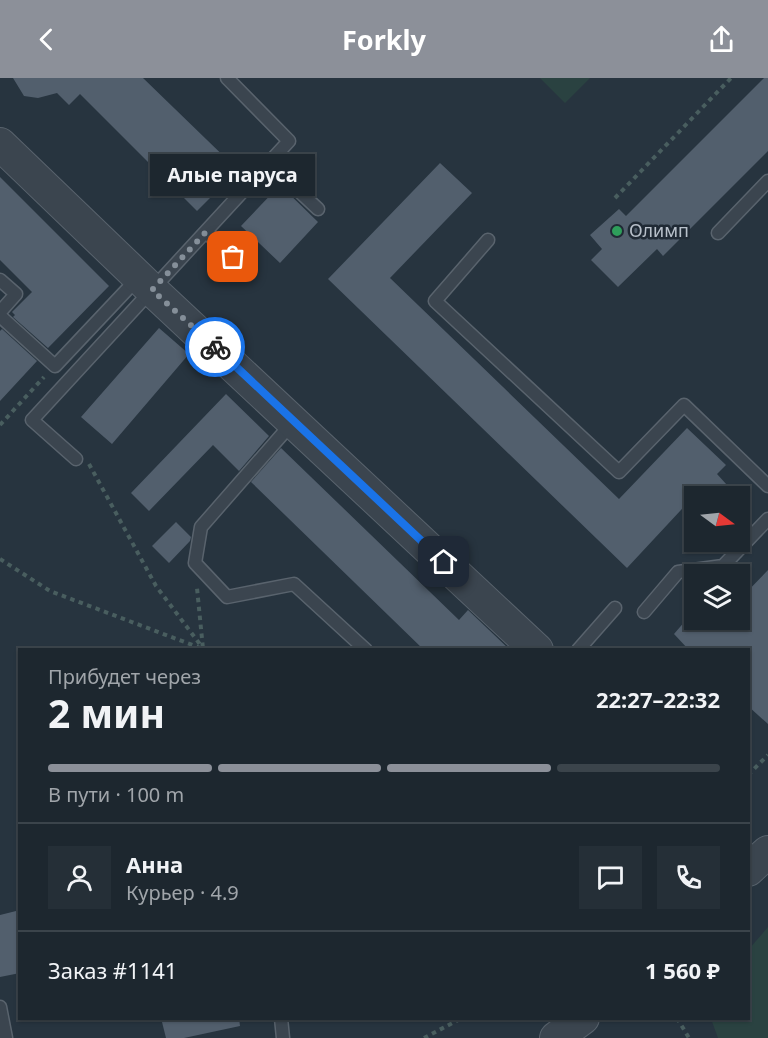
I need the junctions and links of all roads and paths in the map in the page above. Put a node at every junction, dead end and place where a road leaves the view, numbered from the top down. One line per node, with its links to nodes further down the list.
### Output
1 (227, 78): 4 (lane)
2 (731, 78): 6 (path)
3 (0, 144): 13 (street)
4 (269, 163): 7 (lane); 8 (lane)
5 (768, 181): 9 (lane)
6 (615, 198)
7 (318, 209)
8 (206, 232): 11 (lane); 13 (lane)
9 (718, 233)
10 (488, 240): 20 (lane)
11 (247, 270)
12 (0, 280): 14 (lane)
13 (146, 283): 16 (lane); 17 (street); 19 (lane)
14 (0, 312)
15 (0, 316): 16 (lane)
16 (54, 366): 18 (path)
17 (294, 421): 23 (lane); 30 (street)
18 (0, 425)
19 (76, 459): 27 (path)
20 (768, 486)
21 (768, 519): 25 (lane)
22 (0, 559): 26 (path)
23 (195, 563): 28 (path); 29 (lane)
24 (615, 608): 31 (lane)
25 (644, 612)
26 (201, 648)
27 (203, 648)
28 (204, 648)
29 (364, 648)
30 (535, 648)
31 (580, 648)
32 (768, 755): 33 (path)
33 (750, 773)
34 (0, 1007): 39 (lane)
35 (281, 1020): 40 (lane)
36 (458, 1020): 41 (path)
37 (580, 1020): 42 (street)
38 (678, 1020): 43 (path)
39 (6, 1038)
40 (283, 1038)
41 (424, 1038)
42 (556, 1038)
43 (688, 1038)

